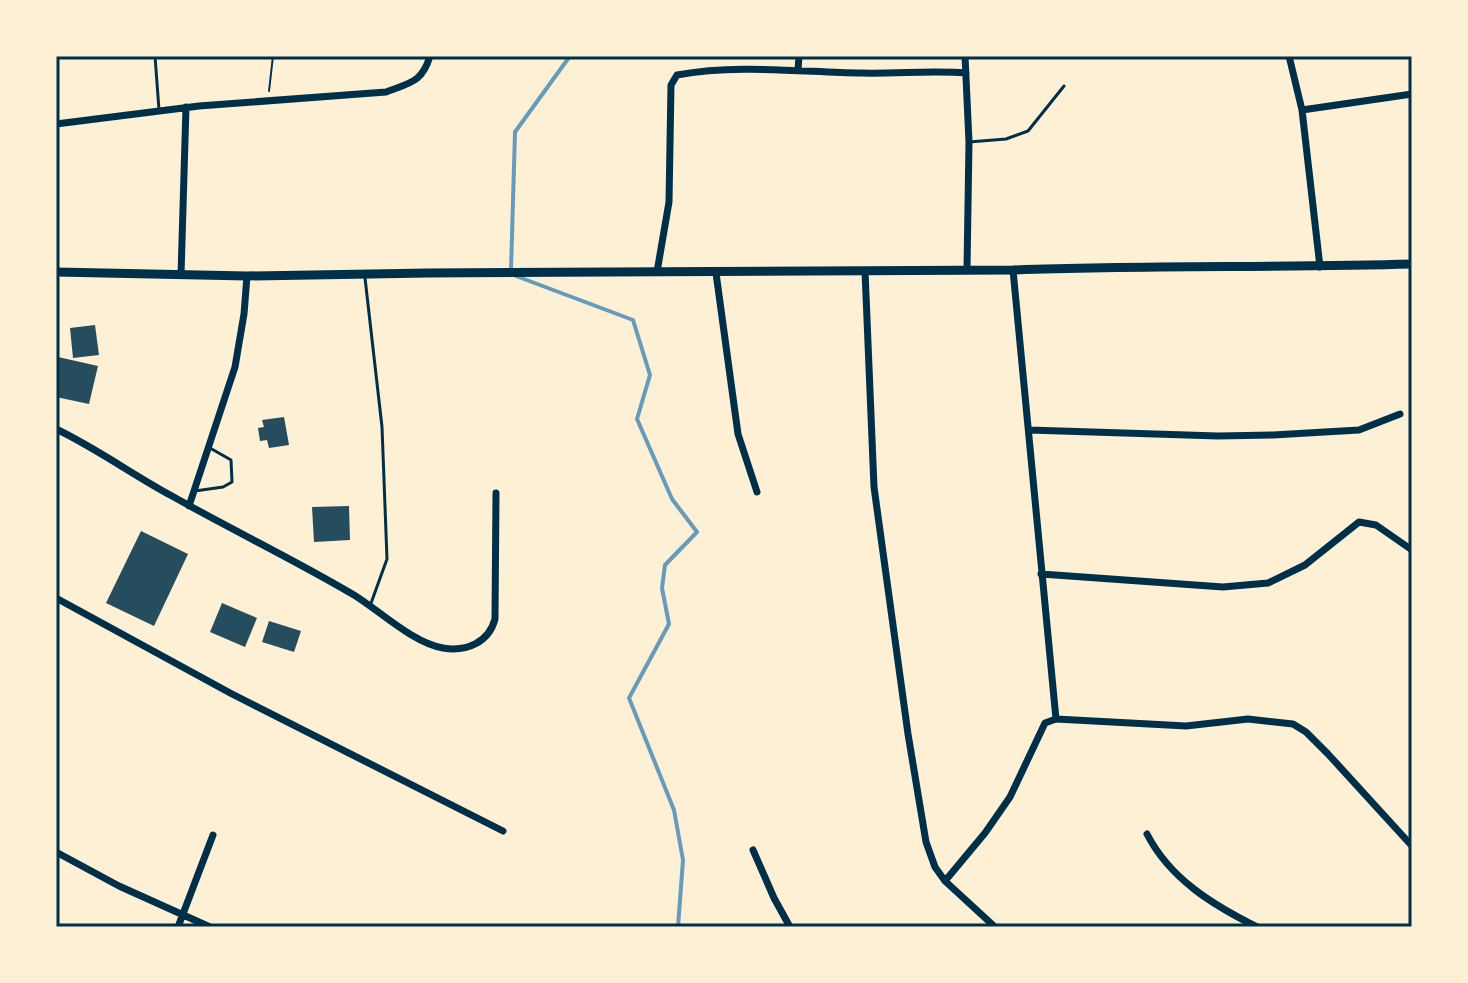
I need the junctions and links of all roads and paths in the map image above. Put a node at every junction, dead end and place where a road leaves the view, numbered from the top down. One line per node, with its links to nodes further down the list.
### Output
1 (155, 56): 13 (lane)
2 (273, 56): 11 (path)
3 (430, 56): 11 (street)
4 (799, 56): 7 (street)
5 (965, 56): 8 (street)
6 (1289, 56): 14 (street)
7 (798, 70): 8 (street); 23 (street)
8 (966, 73): 16 (street)
9 (1064, 86): 16 (lane)
10 (1412, 94): 14 (street)
11 (268, 101): 12 (street)
12 (186, 107): 13 (street); 26 (street)
13 (159, 110): 15 (street)
14 (1302, 110): 18 (street)
15 (56, 124)
16 (969, 142): 19 (street)
17 (1412, 264): 18 (street)
18 (1320, 267): 20 (street)
19 (967, 269): 20 (street); 21 (street)
20 (1013, 270): 30 (street)
21 (865, 271): 24 (street); 47 (street)
22 (56, 272): 26 (street)
23 (657, 272): 24 (street); 25 (street)
24 (716, 273): 33 (street)
25 (364, 274): 27 (street); 39 (lane)
26 (181, 275): 27 (street)
27 (247, 276): 31 (street)
28 (1400, 414): 30 (street)
29 (56, 429): 35 (street)
30 (1029, 430): 37 (street)
31 (209, 447): 32 (street); 32 (lane)
32 (195, 491): 35 (street)
33 (757, 492)
34 (496, 493): 39 (street)
35 (189, 506): 39 (street)
36 (1412, 550): 37 (street)
37 (1041, 574): 40 (street)
38 (56, 598): 41 (street)
39 (370, 606)
40 (1056, 719): 44 (street); 47 (street)
41 (503, 831)
42 (1147, 834): 53 (street)
43 (213, 835): 48 (street)
44 (1412, 846)
45 (753, 850): 51 (street)
46 (56, 852): 48 (street)
47 (945, 881): 52 (street)
48 (182, 915): 49 (street); 50 (street)
49 (178, 927)
50 (210, 927)
51 (790, 927)
52 (995, 927)
53 (1257, 927)

